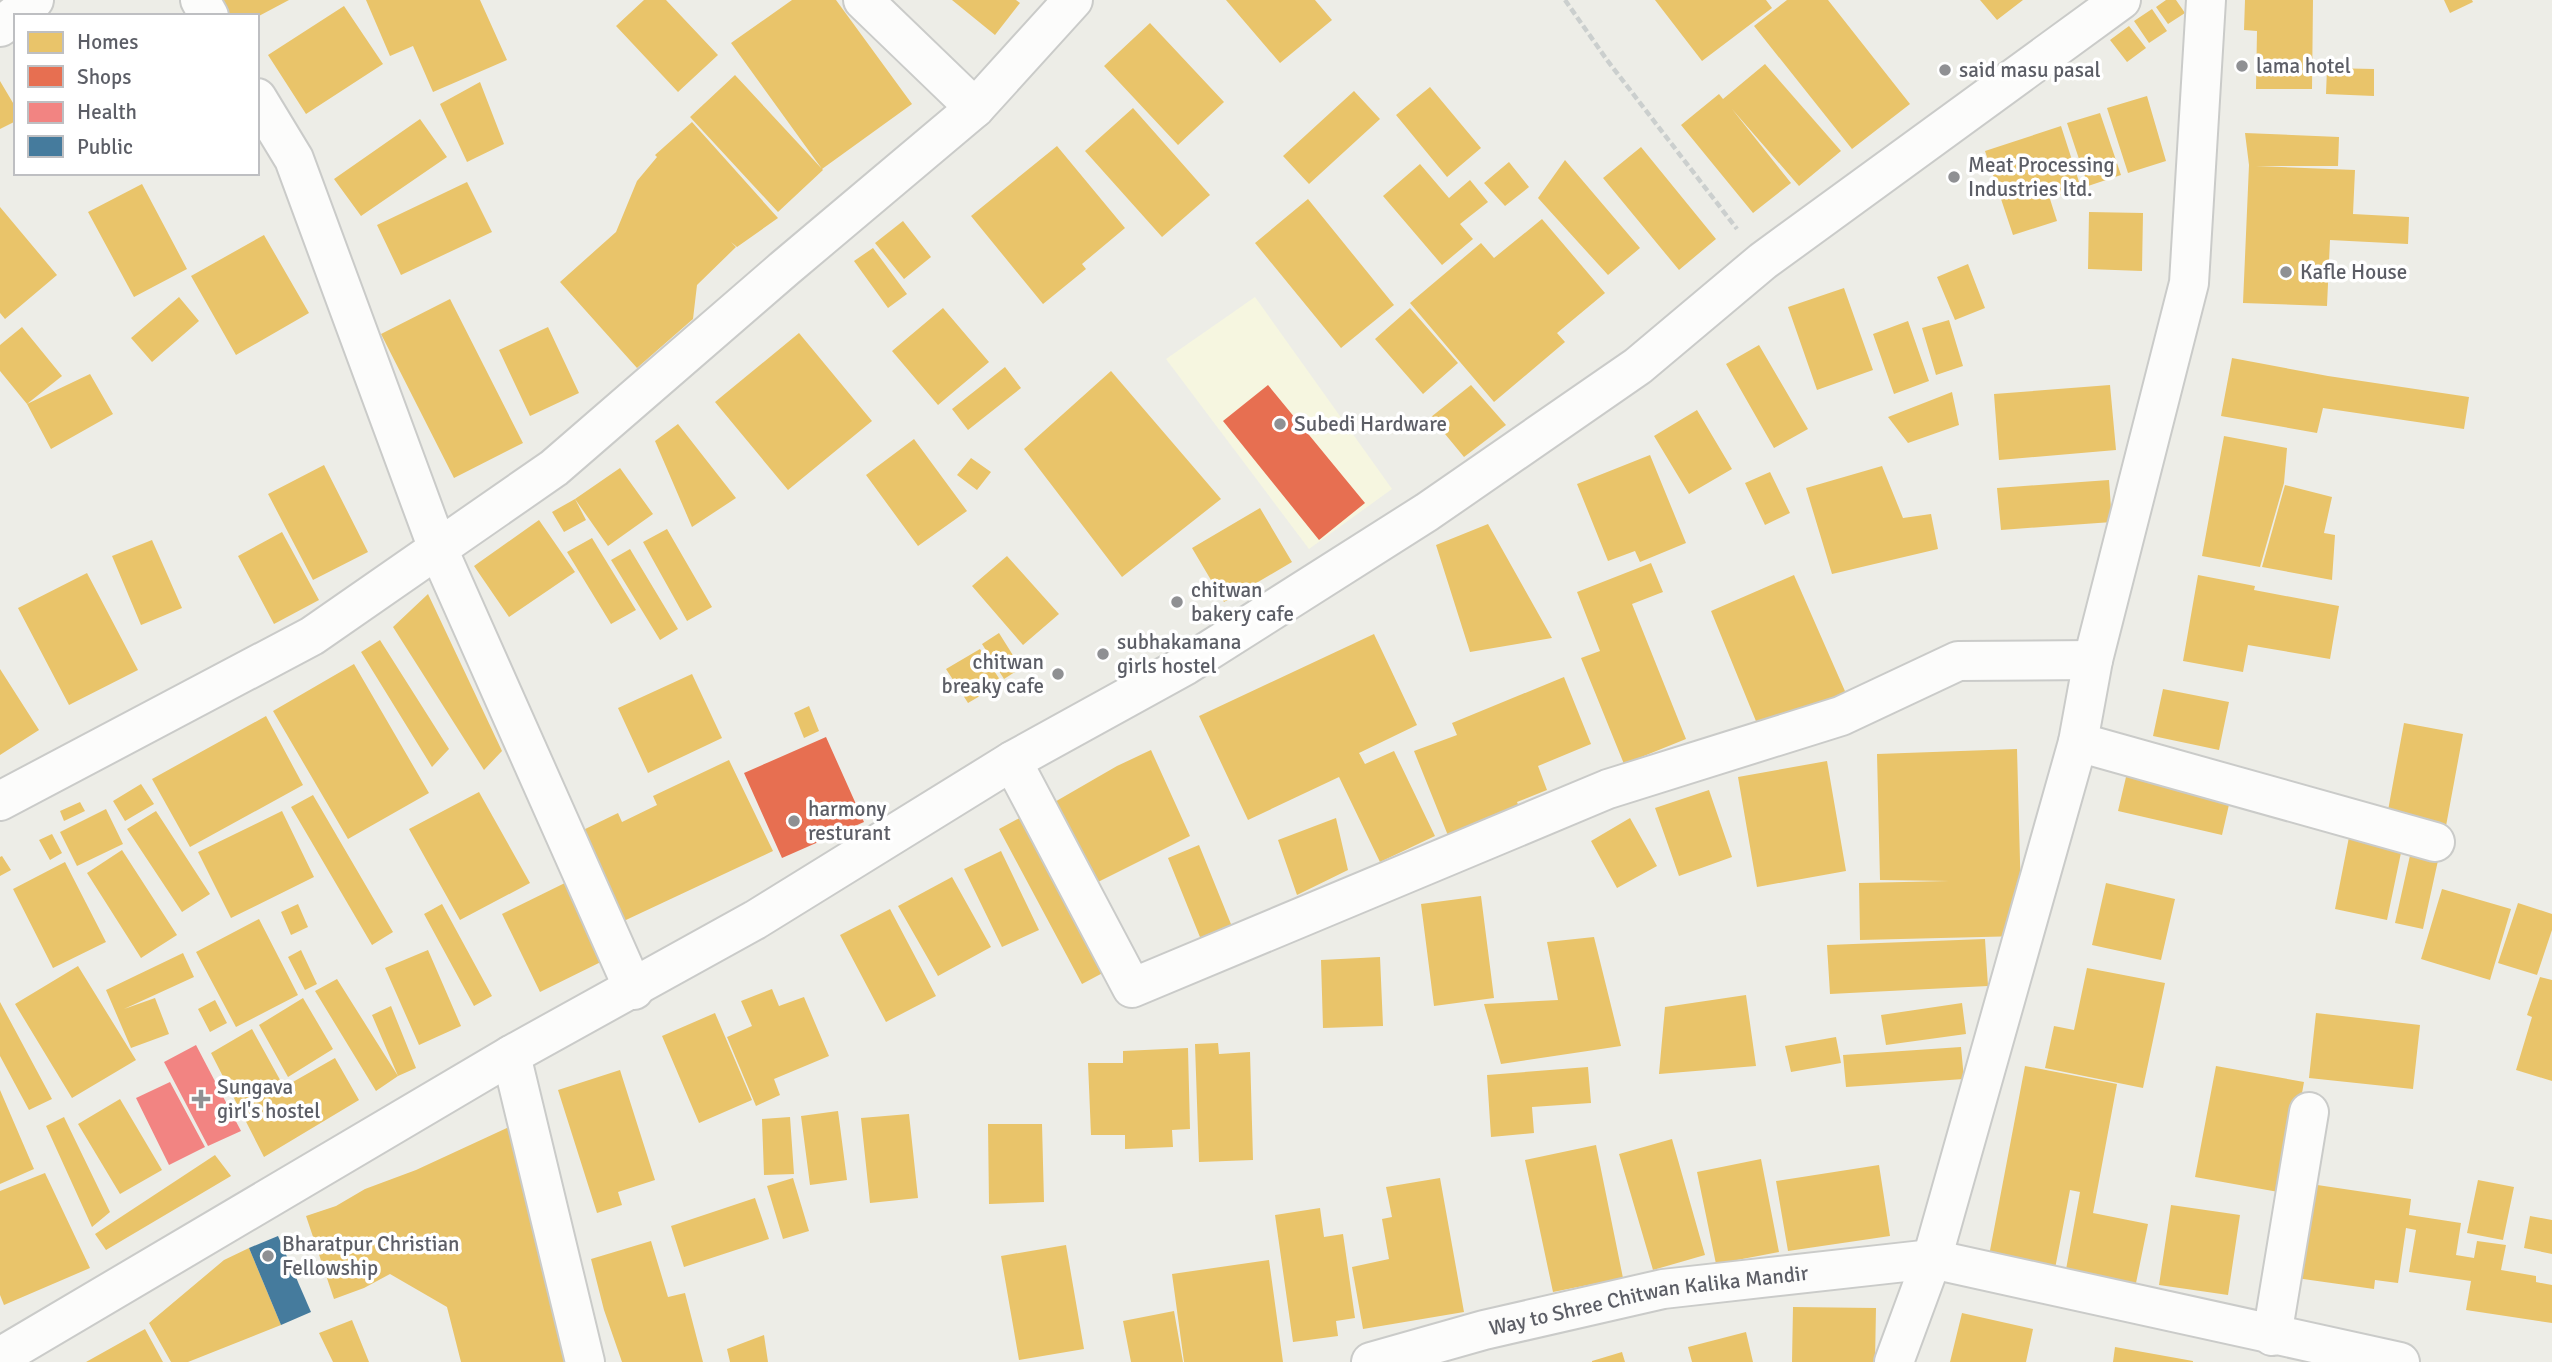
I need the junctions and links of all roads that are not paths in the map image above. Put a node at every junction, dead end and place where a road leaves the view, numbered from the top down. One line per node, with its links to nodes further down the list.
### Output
1 (34, 0): 6 (street)
2 (863, 0): 10 (street)
3 (1073, 0): 10 (street)
4 (2121, 0): 14 (street)
5 (2206, 0): 12 (street)
6 (16, 14)
7 (14, 16): 8 (street)
8 (0, 27)
9 (259, 101): 11 (street)
10 (975, 108): 11 (street)
11 (438, 549): 15 (street); 17 (street)
12 (2093, 660): 13 (street); 14 (street)
13 (2078, 742): 16 (street); 20 (street)
14 (1012, 761): 17 (street)
15 (0, 801)
16 (2435, 842)
17 (634, 989): 18 (street)
18 (512, 1055): 22 (street); 23 (street)
19 (2309, 1112): 21 (street)
20 (1932, 1259): 21 (street, Way to Shree Chitwan Kalika Mandir); 24 (street, Way to Shree Chitwan Kalika Mandir); 25 (street)
21 (2272, 1336): 26 (street, Way to Shree Chitwan Kalika Mandir)
22 (4, 1346)
23 (585, 1362)
24 (1371, 1362)
25 (1894, 1362)
26 (2400, 1362)

